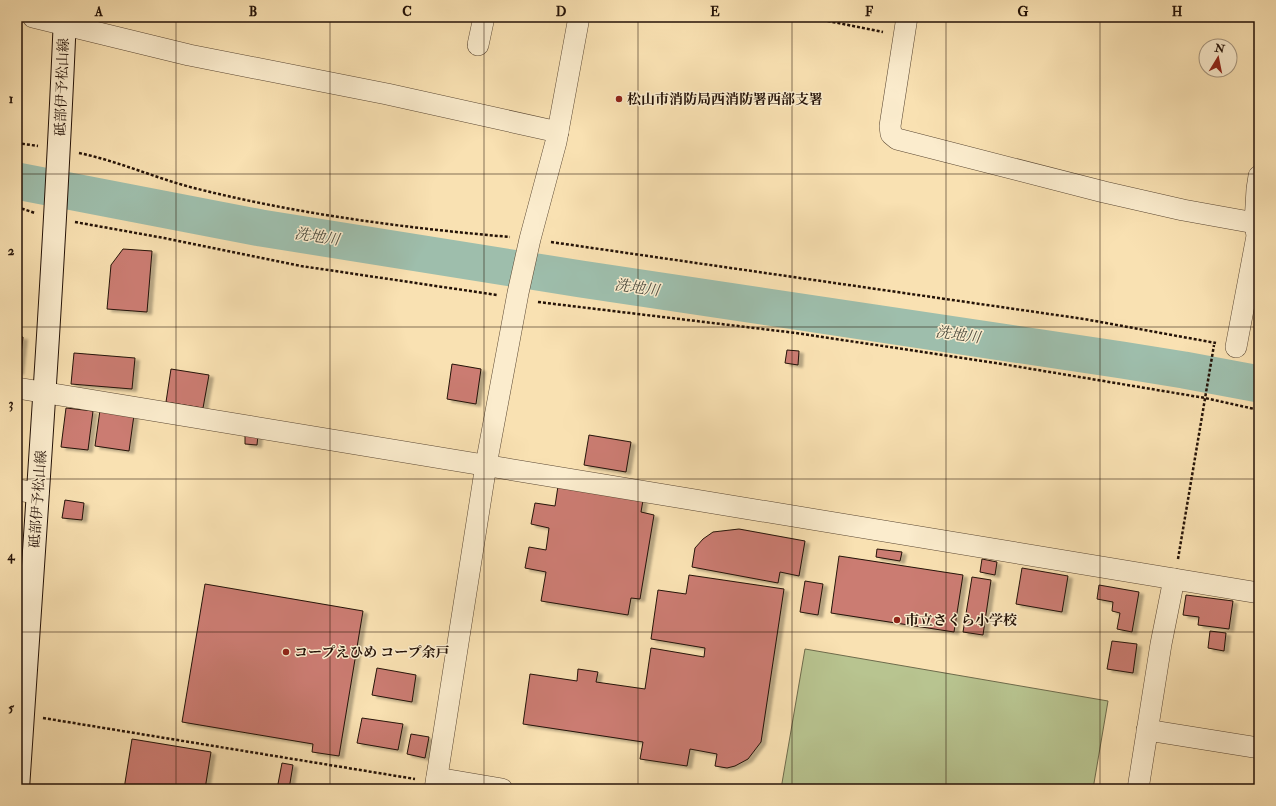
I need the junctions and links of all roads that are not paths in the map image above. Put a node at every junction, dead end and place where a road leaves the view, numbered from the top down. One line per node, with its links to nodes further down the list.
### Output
1 (33, 17): 4 (street)
2 (484, 17): 6 (street)
3 (579, 17): 7 (street)
4 (65, 20): 7 (street); 12 (main road, 砥部伊予松山線)
5 (905, 27): 9 (street)
6 (478, 45)
7 (558, 132): 13 (street)
8 (1259, 176): 9 (street)
9 (1255, 223): 10 (street)
10 (1236, 347)
11 (17, 388): 12 (street)
12 (45, 392): 13 (street); 15 (main road, 砥部伊予松山線)
13 (486, 465): 16 (street); 21 (street)
14 (17, 490): 15 (street)
15 (38, 493): 18 (main road, 砥部伊予松山線)
16 (1174, 579): 17 (street); 19 (street)
17 (1259, 593)
18 (21, 717): 22 (main road, 砥部伊予松山線)
19 (1147, 730): 20 (street); 24 (street)
20 (1259, 748)
21 (436, 783): 23 (street)
22 (18, 789)
23 (502, 789)
24 (1138, 789)

